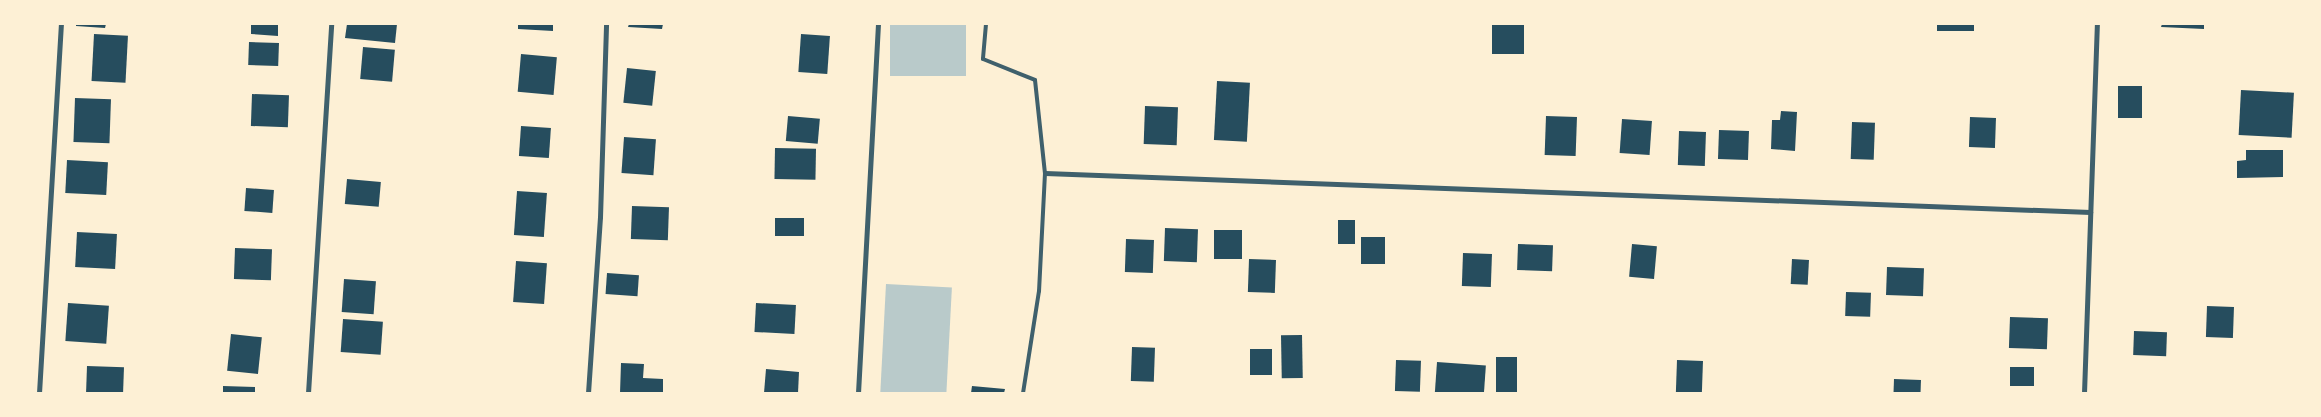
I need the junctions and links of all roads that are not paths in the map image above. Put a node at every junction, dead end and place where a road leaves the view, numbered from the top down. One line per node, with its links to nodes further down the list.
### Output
1 (61, 24): 9 (street)
2 (331, 24): 10 (street)
3 (606, 24): 11 (street)
4 (878, 24): 12 (street)
5 (986, 24): 7 (lane)
6 (2097, 24): 8 (street)
7 (1045, 173): 8 (street); 13 (lane)
8 (2090, 212): 14 (street)
9 (39, 393)
10 (308, 393)
11 (588, 393)
12 (858, 393)
13 (1023, 393)
14 (2084, 393)

